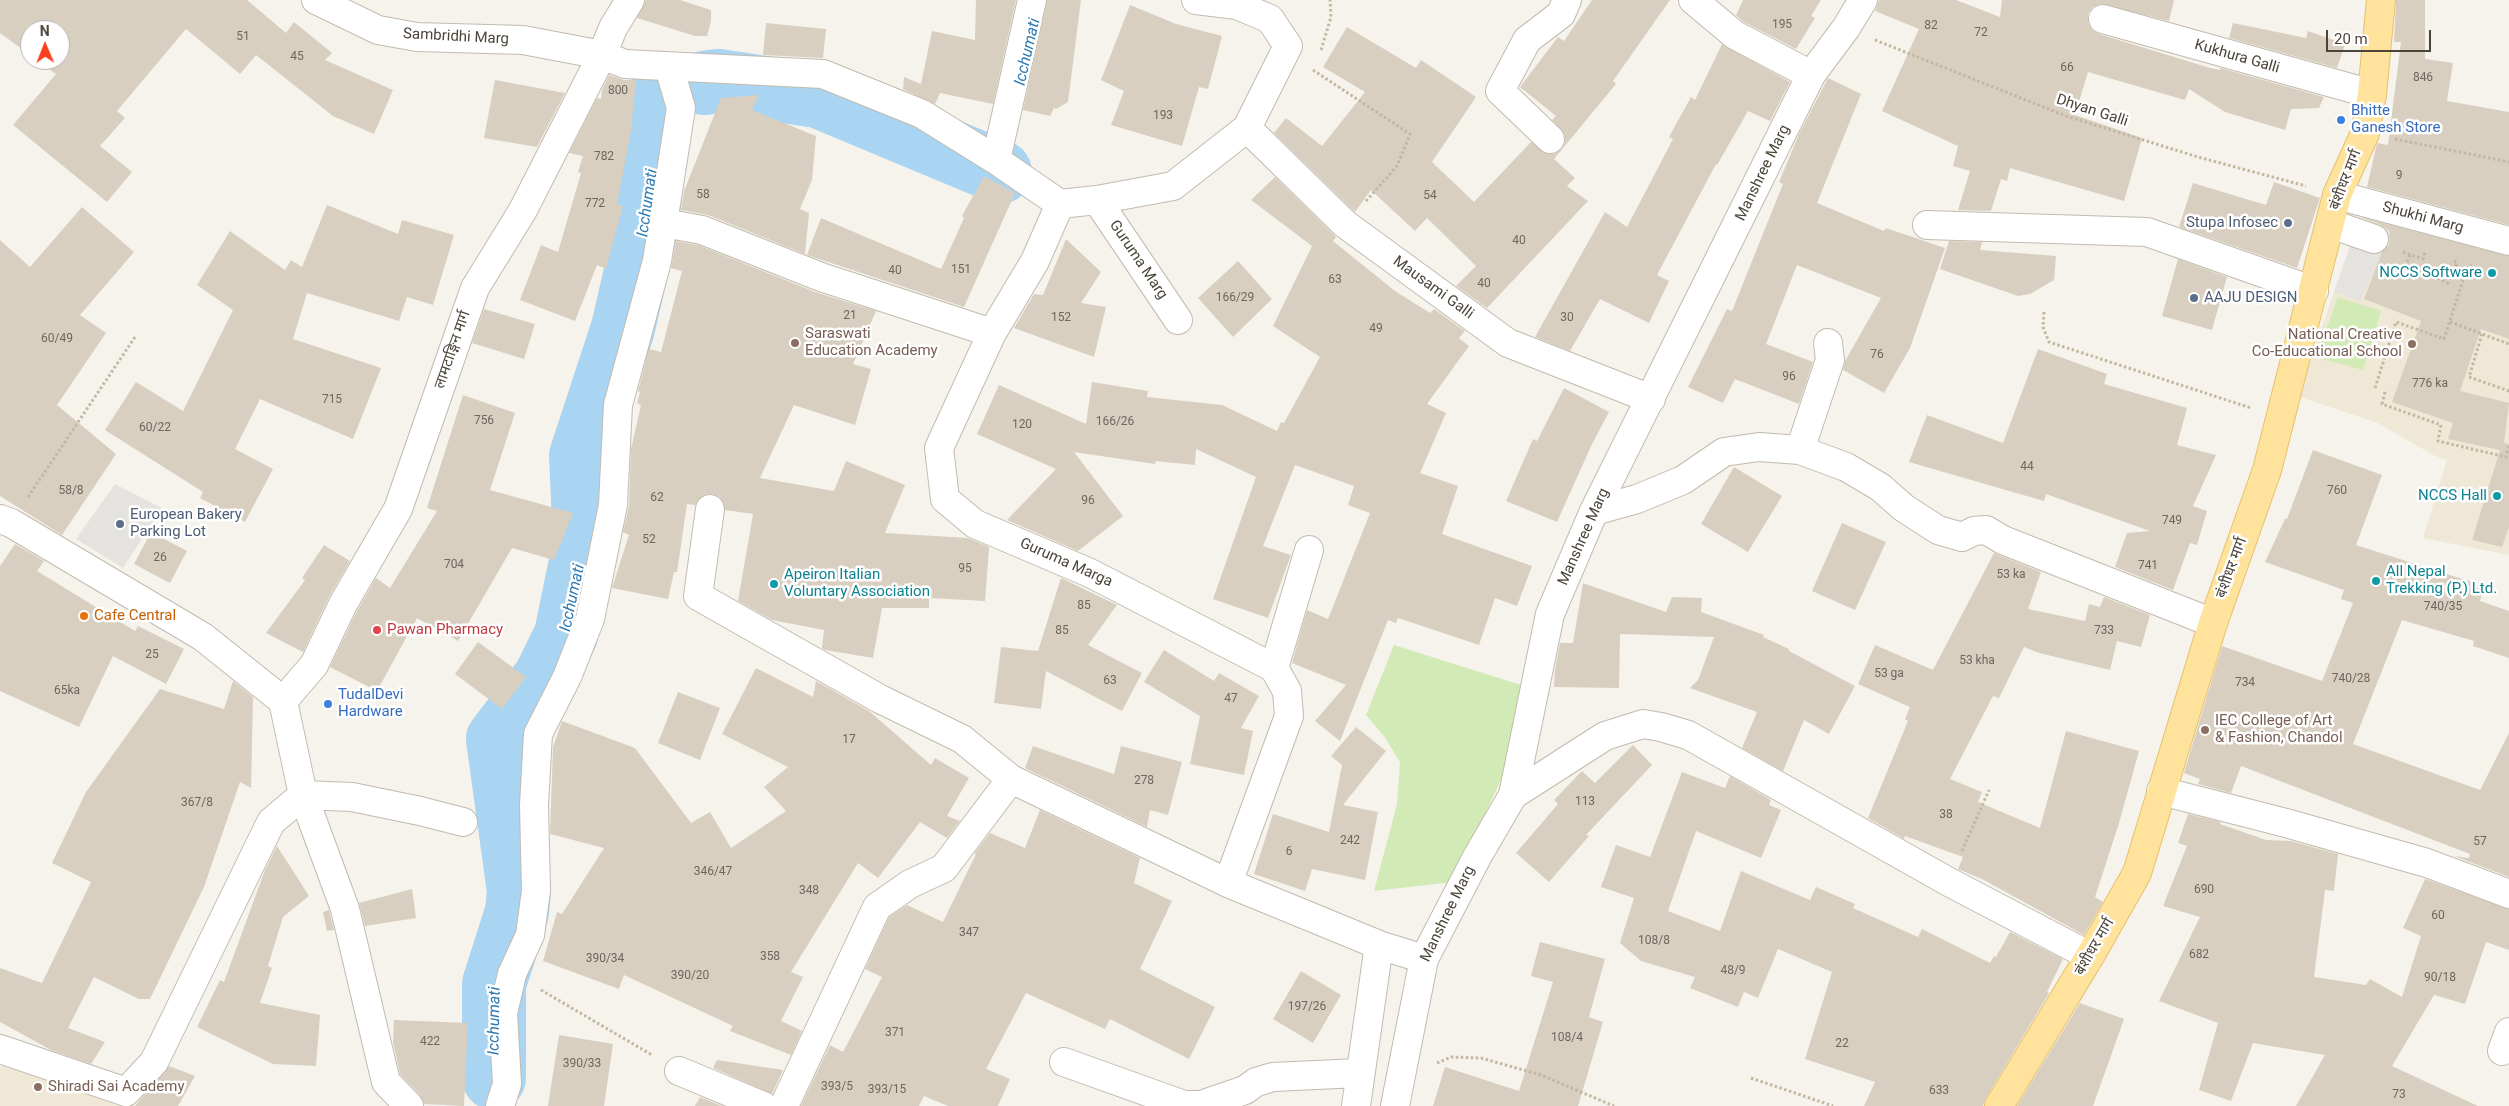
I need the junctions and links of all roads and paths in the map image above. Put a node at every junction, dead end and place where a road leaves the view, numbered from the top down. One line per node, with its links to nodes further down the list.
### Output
1 (316, 0): 14 (street, Sambridhi Marg)
2 (630, 0): 14 (street, लामटाङ्गिन मार्ग)
3 (1032, 0): 22 (street)
4 (1196, 0): 10 (street)
5 (1330, 0): 13 (path)
6 (1567, 0): 21 (street)
7 (1693, 0): 17 (street)
8 (1863, 0): 12 (street, Manshree Marg)
9 (2381, 0): 18 (main road, बंशीधर मार्ग)
10 (1237, 2): 19 (street)
11 (2103, 19): 18 (street, Kukhura Galli)
12 (1846, 28): 17 (street, Manshree Marg); 24 (path, Dhyan Galli)
13 (1320, 54)
14 (602, 55): 16 (street, Sambridhi Marg); 61 (street, लामटाङ्गिन मार्ग)
15 (1316, 62): 28 (path)
16 (669, 67): 22 (street, Sambridhi Marg); 27 (street)
17 (1811, 75): 51 (street, Manshree Marg)
18 (2372, 94): 20 (main road, बंशीधर मार्ग)
19 (1247, 128): 25 (street, Guruma Marg); 28 (street, Mausami Galli)
20 (2365, 133): 23 (path); 24 (main road, बंशीधर मार्ग)
21 (1550, 139)
22 (996, 160): 26 (street)
23 (2509, 162)
24 (2337, 195): 29 (main road, बंशीधर मार्ग); 31 (street, Shukhi Marg)
25 (1097, 200): 26 (street, Guruma Marg); 41 (street, Guruma Marg)
26 (1060, 204): 43 (street, Guruma Marga)
27 (664, 223): 43 (street); 74 (street)
28 (1345, 224): 51 (street, Mausami Galli)
29 (2330, 224): 32 (street); 39 (main road, बंशीधर मार्ग)
30 (1927, 225): 39 (street)
31 (2509, 241)
32 (2386, 245): 34 (path)
33 (2426, 247): 34 (path)
34 (2410, 255): 37 (path)
35 (2453, 255): 37 (path)
36 (2474, 258): 38 (path)
37 (2455, 265): 38 (path)
38 (2465, 274): 42 (path)
39 (2314, 291): 52 (main road, बंशीधर मार्ग)
40 (2044, 312): 52 (path)
41 (1178, 320)
42 (2450, 322): 44 (path); 48 (path)
43 (992, 333): 60 (street, Guruma Marga)
44 (2482, 334): 47 (path); 49 (path)
45 (134, 337): 57 (path)
46 (1828, 343): 54 (street)
47 (2509, 344)
48 (2375, 388)
49 (2509, 391)
50 (2386, 392): 53 (path)
51 (1651, 399): 56 (street, Manshree Marg)
52 (2280, 418): 59 (main road, बंशीधर मार्ग)
53 (2509, 445)
54 (1800, 450): 56 (street); 59 (street)
55 (710, 509): 62 (street)
56 (1594, 511): 66 (street, Manshree Marg)
57 (5, 521): 61 (street)
58 (1309, 550): 60 (street)
59 (2213, 623): 64 (main road, बंशीधर मार्ग)
60 (1274, 668): 69 (street)
61 (283, 702): 65 (street)
62 (1011, 779): 69 (street); 84 (street)
63 (1988, 790): 68 (path)
64 (2161, 792): 70 (street); 72 (main road, बंशीधर मार्ग)
65 (303, 795): 67 (street); 75 (street); 81 (street)
66 (1514, 795): 68 (street); 73 (street, Manshree Marg)
67 (463, 822)
68 (1948, 882): 72 (street)
69 (1228, 883): 71 (street)
70 (2509, 894)
71 (1379, 945): 73 (street); 79 (street)
72 (2090, 956): 89 (main road, बंशीधर मार्ग)
73 (1424, 959): 86 (street, Manshree Marg)
74 (512, 974): 78 (path); 82 (street)
75 (0, 1049)
76 (1064, 1062): 79 (street)
77 (1436, 1064): 87 (path)
78 (679, 1071): 83 (street)
79 (1359, 1073): 85 (street)
80 (1750, 1078): 88 (path)
81 (409, 1106)
82 (500, 1106)
83 (763, 1106)
84 (784, 1106)
85 (1356, 1106)
86 (1396, 1106)
87 (1614, 1106)
88 (1833, 1106)
89 (1999, 1106)

